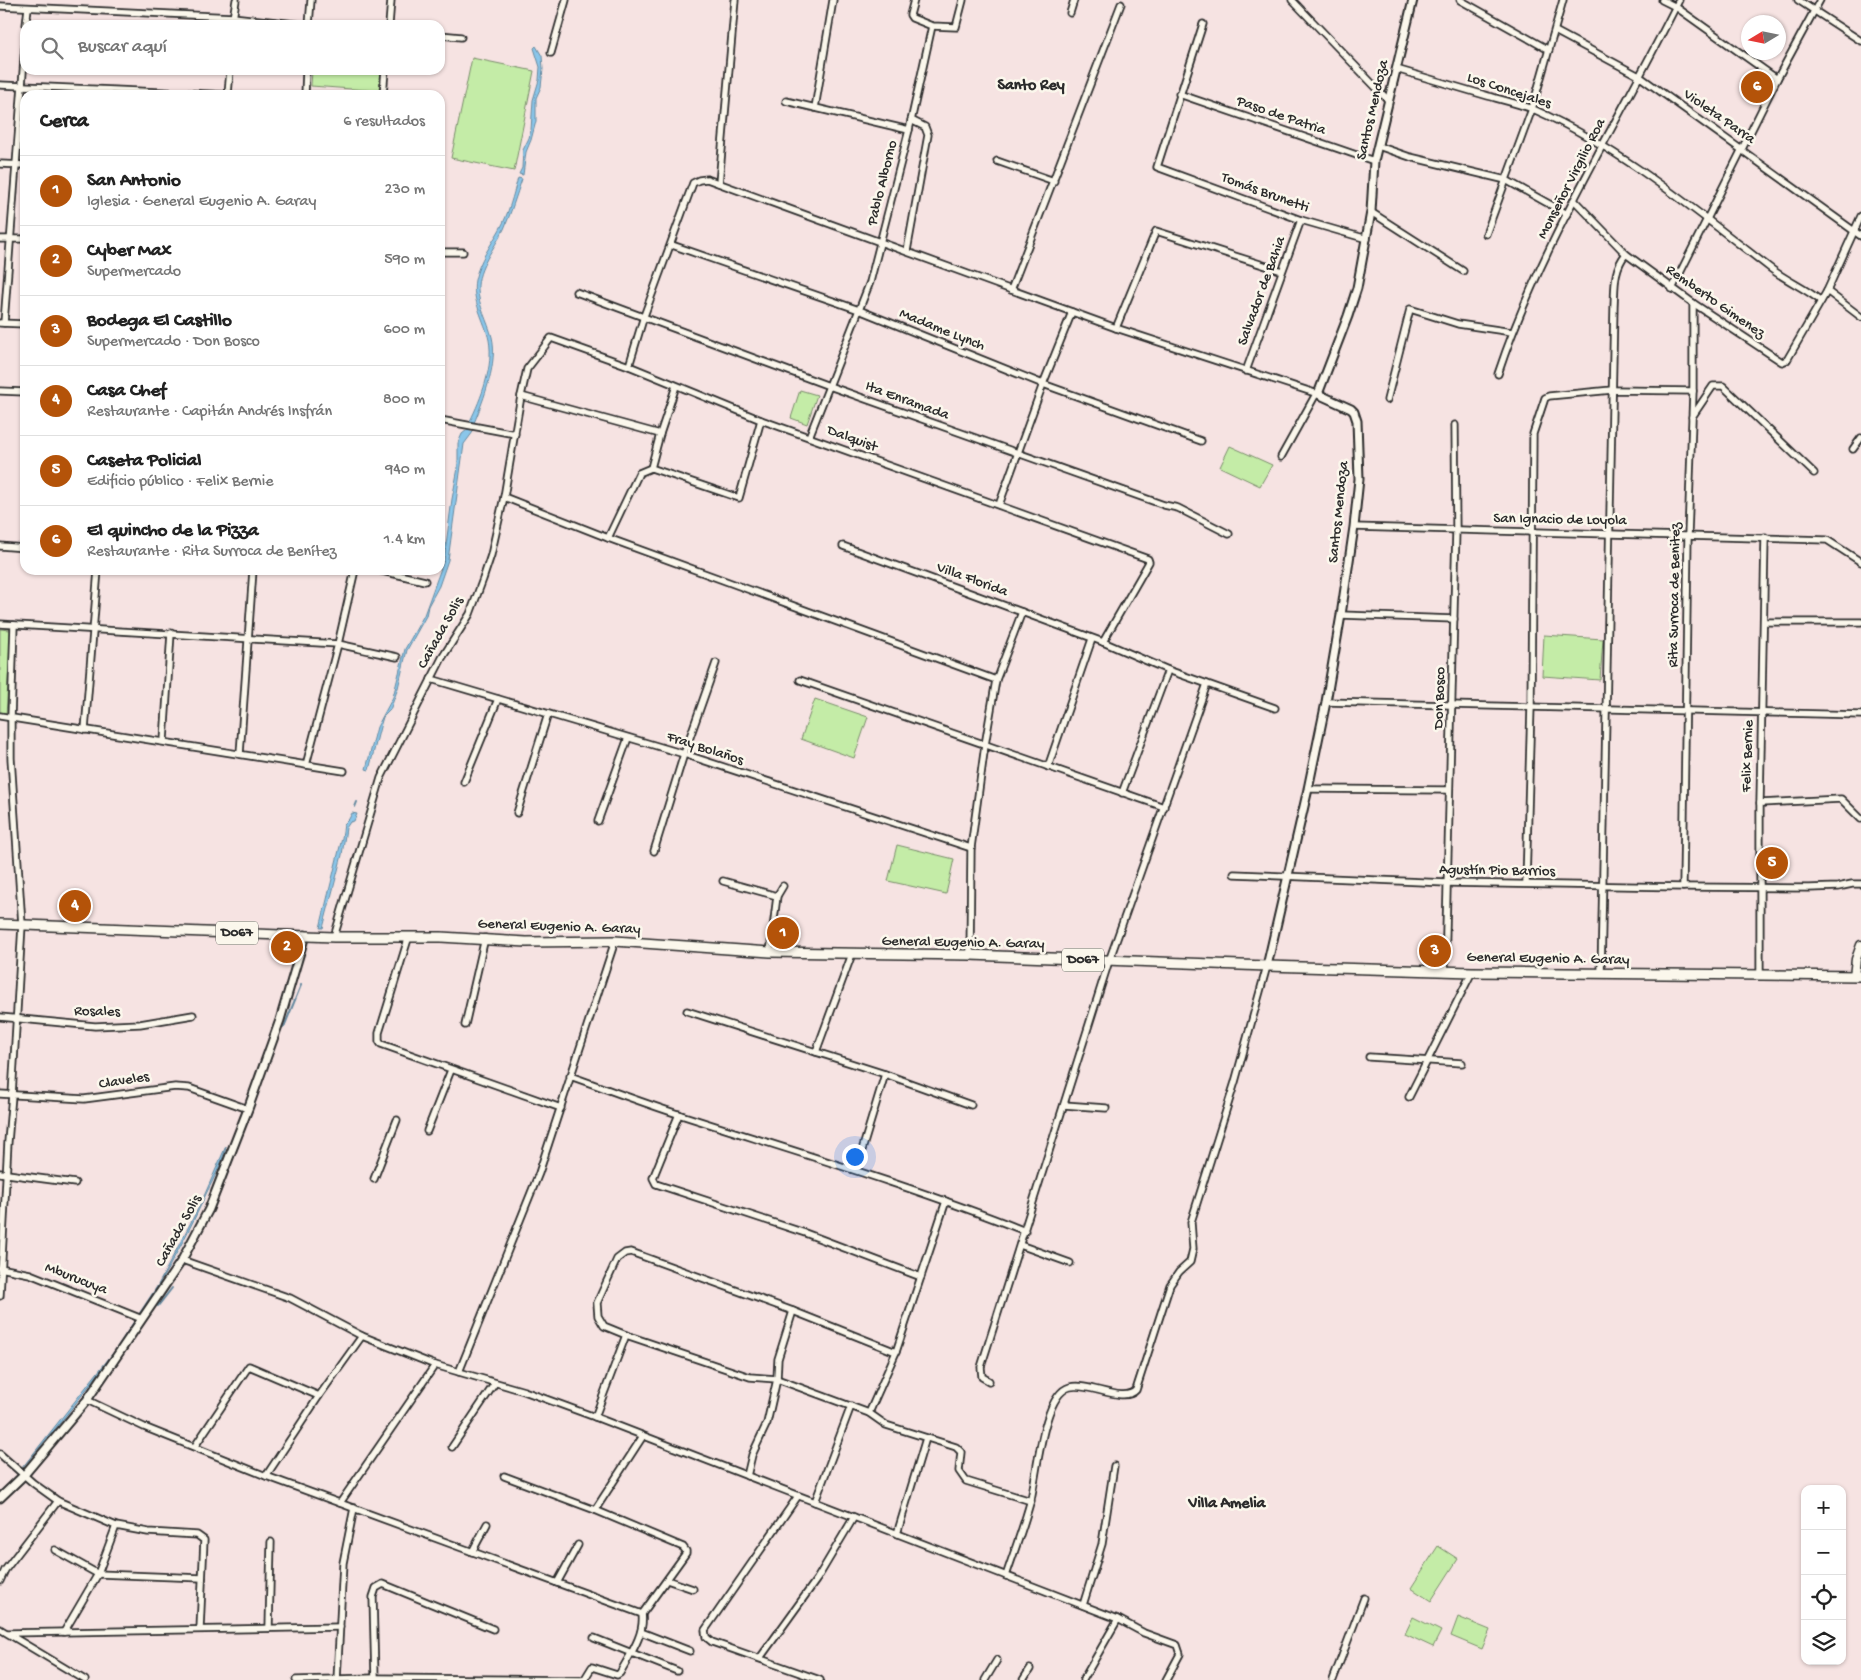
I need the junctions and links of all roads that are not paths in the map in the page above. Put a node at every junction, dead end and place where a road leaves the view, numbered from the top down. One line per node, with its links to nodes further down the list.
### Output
1 (236, 0): 24 (street)
2 (311, 0): 28 (street)
3 (391, 0): 29 (street)
4 (566, 0): 37 (street)
5 (735, 0): 70 (street)
6 (833, 0): 55 (street)
7 (914, 0): 31 (street)
8 (963, 0): 31 (street)
9 (1074, 0): 23 (street)
10 (1292, 0): 53 (street)
11 (1413, 0): 38 (street, Santos Mendoza)
12 (1460, 0): 36 (street)
13 (1564, 0): 32 (street, Los Concejales)
14 (1662, 0): 20 (street)
15 (1679, 0): 20 (street, Monseñor Virgilio Roa)
16 (1798, 0): 22 (street)
17 (1820, 0): 22 (street)
18 (1121, 4): 68 (street)
19 (0, 6): 21 (street)
20 (1676, 7): 43 (street, Monseñor Virgilio Roa); 44 (street)
21 (28, 8): 24 (street); 25 (street)
22 (1814, 10): 35 (street); 44 (street)
23 (1070, 13)
24 (233, 17): 26 (street); 27 (street)
25 (27, 20)
26 (233, 20)
27 (260, 20)
28 (309, 20)
29 (389, 20)
30 (1203, 24): 52 (street)
31 (932, 26): 58 (street, Pablo Alborno)
32 (1555, 31): 36 (street, Los Concejales); 43 (street, Violeta Parra)
33 (445, 35): 34 (street)
34 (461, 37)
35 (1861, 41)
36 (1549, 50): 56 (street, Los Concejales)
37 (552, 53)
38 (1396, 69): 53 (street, Santos Mendoza); 56 (street, Los Concejales)
39 (23, 75): 46 (street)
40 (230, 75): 49 (street)
41 (306, 75): 50 (street)
42 (385, 75): 51 (street)
43 (1639, 76): 60 (street, Monseñor Virgilio Roa); 62 (street, Violeta Parra)
44 (1777, 79): 62 (street)
45 (0, 85): 46 (street)
46 (22, 86): 47 (street); 48 (street)
47 (22, 90)
48 (114, 90)
49 (228, 90)
50 (304, 90)
51 (383, 90)
52 (1179, 94): 64 (street, Paso de Patria); 76 (street, Tomás Brunetti)
53 (1388, 100): 61 (street, Santos Mendoza)
54 (786, 101): 55 (street)
55 (815, 108): 59 (street)
56 (1532, 109): 60 (street, Los Concejales); 69 (street, Los Concejales)
57 (20, 112): 66 (street)
58 (911, 120): 59 (street, Pablo Alborno); 86 (street)
59 (908, 130): 84 (street, Pablo Alborno)
60 (1603, 145): 71 (street, Monseñor Virgilio Roa); 75 (street, Los Concejales)
61 (1378, 146): 64 (street, Santos Mendoza); 69 (street)
62 (1742, 148): 75 (street); 77 (street, Violeta Parra)
63 (997, 161): 68 (street)
64 (1374, 161): 72 (street, Santos Mendoza)
65 (0, 164): 66 (street)
66 (16, 164): 67 (street); 81 (street)
67 (20, 164)
68 (1054, 180): 93 (street)
69 (1506, 180): 73 (street); 78 (street, Los Concejales)
70 (720, 183): 84 (street); 85 (street)
71 (1574, 200): 73 (street, Monseñor Virgilio Roa); 89 (street, Remberto Gimenez)
72 (1371, 212): 82 (street, Santos Mendoza); 90 (street)
73 (1567, 214): 105 (street, Monseñor Virgilio Roa)
74 (1861, 216): 77 (street, Remberto Gimenez)
75 (1707, 218): 92 (street); 96 (street, Los Concejales)
76 (1302, 220): 82 (street, Tomás Brunetti); 91 (street, Salvador de Bahia)
77 (1854, 230): 79 (street, Violeta Parra); 94 (street, Remberto Gimenez)
78 (1486, 234)
79 (1861, 236)
80 (0, 239): 81 (street)
81 (12, 239): 83 (street); 102 (street)
82 (1366, 239): 117 (street, Santos Mendoza)
83 (20, 240)
84 (881, 242): 86 (street); 98 (street, Pablo Alborno)
85 (672, 245): 98 (street, Madame Lynch); 100 (street)
86 (907, 251): 93 (street)
87 (445, 252): 88 (street)
88 (463, 252)
89 (1626, 254): 92 (street, Remberto Gimenez); 113 (street)
90 (1463, 271)
91 (1282, 272): 104 (street); 108 (street, Salvador de Bahia)
92 (1672, 289): 97 (street, Remberto Gimenez)
93 (1011, 290): 99 (street)
94 (1827, 291): 96 (street, Remberto Gimenez); 101 (street)
95 (576, 292): 100 (street, Ita Enramada)
96 (1821, 301): 97 (street, Remberto Gimenez)
97 (1693, 303): 114 (street, Rita Surroca de Benitez)
98 (859, 310): 110 (street, Madame Lynch); 112 (street, Pablo Alborno)
99 (1072, 312): 104 (street); 110 (street)
100 (644, 316): 107 (street); 112 (street, Ita Enramada)
101 (1861, 317)
102 (2, 324): 103 (street)
103 (20, 324)
104 (1116, 328): 108 (street)
105 (1512, 332): 109 (street, Monseñor Virgilio Roa); 119 (street)
106 (551, 338): 107 (street, Dalquist); 118 (street, Cañada Solis)
107 (629, 366): 111 (street, Dalquist)
108 (1246, 371): 117 (street)
109 (1498, 374)
110 (1044, 384): 128 (street, Madame Lynch); 130 (street)
111 (676, 386): 121 (street, Dalquist); 125 (street)
112 (829, 386): 126 (street, Pablo Alborno); 130 (street, Ita Enramada)
113 (1612, 390): 114 (street); 138 (street); 140 (street)
114 (1692, 391): 120 (street, Rita Surroca de Benitez)
115 (0, 392): 116 (street)
116 (20, 392)
117 (1317, 394): 131 (street); 136 (street, Santos Mendoza)
118 (521, 396): 124 (street, Cañada Solis); 125 (street)
119 (1387, 400)
120 (1692, 417): 133 (street); 141 (street, Rita Surroca de Benitez)
121 (762, 420): 126 (street, Dalquist); 132 (street)
122 (445, 421): 124 (street)
123 (1455, 425): 137 (street, Don Bosco)
124 (514, 434): 134 (street, Cañada Solis)
125 (660, 434): 132 (street)
126 (810, 437): 135 (street, Dalquist)
127 (1861, 438): 129 (street)
128 (1201, 441)
129 (1853, 449)
130 (1018, 454): 135 (street); 139 (street, Ita Enramada)
131 (1281, 457)
132 (651, 468): 143 (street)
133 (1814, 473)
134 (504, 497): 143 (street); 169 (street, Cañada Solis)
135 (999, 505): 164 (street, Dalquist)
136 (1354, 527): 137 (street, San Ignacio de Loyola); 154 (street, Santos Mendoza)
137 (1456, 530): 138 (street, San Ignacio de Loyola); 155 (street, Don Bosco)
138 (1533, 532): 140 (street, San Ignacio de Loyola); 176 (street)
139 (1229, 534)
140 (1610, 534): 141 (street, San Ignacio de Loyola); 178 (street)
141 (1688, 536): 142 (street, San Ignacio de Loyola); 179 (street, Rita Surroca de Benitez)
142 (1765, 537): 147 (street, San Ignacio de Loyola); 156 (street, Felix Bernie)
143 (608, 538): 171 (street)
144 (0, 546): 146 (street)
145 (843, 546): 153 (street, Villa Florida)
146 (20, 548)
147 (1861, 562)
148 (98, 575): 160 (street)
149 (252, 575): 162 (street)
150 (354, 575): 165 (street)
151 (399, 575): 152 (street)
152 (425, 581)
153 (1022, 612): 163 (street, Villa Florida); 171 (street)
154 (1341, 615): 155 (street); 174 (street, Santos Mendoza)
155 (1454, 619): 175 (street, Don Bosco)
156 (1765, 622): 157 (street); 180 (street, Felix Bernie)
157 (1861, 622)
158 (0, 624): 159 (street)
159 (14, 625): 160 (street); 184 (street)
160 (93, 628): 161 (street); 185 (street)
161 (171, 633): 162 (street); 187 (street)
162 (248, 638): 165 (street); 189 (street)
163 (1092, 639): 164 (street, Villa Florida); 192 (street)
164 (1103, 642): 168 (street, Villa Florida)
165 (338, 644): 166 (street); 191 (street)
166 (397, 657)
167 (716, 663): 190 (street)
168 (1168, 670): 172 (street, Villa Florida); 197 (street)
169 (431, 678): 173 (street, Fray Bolaños); 219 (street, Cañada Solis)
170 (800, 680): 188 (street)
171 (996, 680): 188 (street)
172 (1208, 684): 177 (street, Villa Florida); 199 (street)
173 (498, 699): 181 (street, Fray Bolaños); 194 (street)
174 (1326, 702): 175 (street); 195 (street, Santos Mendoza)
175 (1452, 705): 176 (street); 196 (street, Don Bosco)
176 (1531, 706): 178 (street); 209 (street)
177 (1276, 708)
178 (1607, 708): 179 (street); 211 (street)
179 (1686, 710): 180 (street); 213 (street, Rita Surroca de Benitez)
180 (1762, 712): 182 (street); 198 (street, Felix Bernie)
181 (548, 714): 186 (street, Fray Bolaños); 200 (street)
182 (1861, 714)
183 (0, 716): 184 (street)
184 (11, 718): 185 (street); 217 (street)
185 (85, 730): 187 (street)
186 (628, 738): 190 (street, Fray Bolaños); 202 (street)
187 (164, 742): 189 (street)
188 (985, 745): 192 (street); 203 (street)
189 (240, 754): 191 (street)
190 (684, 754): 203 (street, Fray Bolaños); 204 (street)
191 (306, 765): 193 (street)
192 (1048, 767): 197 (street)
193 (344, 771)
194 (464, 782)
195 (1308, 790): 196 (street); 206 (street, Santos Mendoza)
196 (1449, 790): 208 (street, Don Bosco)
197 (1122, 793): 199 (street)
198 (1760, 803): 201 (street); 214 (street, Felix Bernie)
199 (1164, 807): 227 (street)
200 (517, 813)
201 (1861, 819)
202 (598, 821)
203 (970, 848): 226 (street)
204 (654, 851)
205 (1234, 874): 206 (street, Agustín Pio Barrios)
206 (1288, 877): 208 (street, Agustín Pio Barrios); 228 (street, Santos Mendoza)
207 (723, 881): 215 (street)
208 (1447, 883): 209 (street, Agustín Pio Barrios); 229 (street, Don Bosco)
209 (1526, 884): 211 (street, Agustín Pio Barrios)
210 (1861, 884): 214 (street, Agustín Pio Barrios)
211 (1603, 885): 213 (street, Agustín Pio Barrios); 231 (street)
212 (783, 886): 215 (street)
213 (1683, 887): 214 (street, Agustín Pio Barrios)
214 (1760, 888): 232 (street, Felix Bernie)
215 (778, 896): 224 (street)
216 (0, 924): 217 (main road, D067)
217 (22, 925): 218 (main road, D067); 237 (street)
218 (305, 935): 219 (main road, General Eugenio A. Garay / D067); 253 (street, Cañada Solis)
219 (334, 936): 220 (main road, General Eugenio A. Garay / D067)
220 (409, 936): 221 (main road, General Eugenio A. Garay / D067); 243 (street)
221 (485, 938): 222 (main road, General Eugenio A. Garay / D067); 238 (street)
222 (615, 941): 224 (main road, General Eugenio A. Garay / D067); 245 (street)
223 (1861, 945): 233 (main road)
224 (770, 952): 225 (main road, General Eugenio A. Garay / D067)
225 (852, 954): 226 (main road, General Eugenio A. Garay / D067); 239 (street)
226 (970, 955): 227 (main road, General Eugenio A. Garay / D067)
227 (1109, 961): 228 (main road, General Eugenio A. Garay / D067); 250 (street)
228 (1267, 966): 229 (main road, General Eugenio A. Garay / D067); 297 (street)
229 (1445, 971): 230 (main road, General Eugenio A. Garay / D067)
230 (1472, 972): 231 (main road, General Eugenio A. Garay / D067); 241 (street)
231 (1602, 974): 232 (main road, General Eugenio A. Garay / D067)
232 (1760, 976): 233 (main road, General Eugenio A. Garay / D067)
233 (1858, 976)
234 (688, 1011): 239 (street)
235 (192, 1015): 237 (street, Rosales)
236 (0, 1017): 237 (street, Rosales)
237 (17, 1018): 247 (street)
238 (464, 1025)
239 (816, 1052): 244 (street)
240 (1369, 1057): 241 (street)
241 (1427, 1060): 242 (street); 248 (street)
242 (1462, 1063)
243 (451, 1070): 251 (street); 256 (street)
244 (885, 1074): 249 (street); 257 (street)
245 (570, 1076): 251 (street); 254 (street)
246 (0, 1094): 247 (street, Claveles)
247 (12, 1095): 253 (street, Claveles); 258 (street)
248 (1409, 1097)
249 (971, 1105)
250 (1064, 1105): 252 (street); 262 (street)
251 (561, 1108): 275 (street)
252 (1106, 1108)
253 (248, 1109): 264 (street, Cañada Solis)
254 (679, 1114): 257 (street); 267 (street)
255 (397, 1120): 259 (street)
256 (427, 1131)
257 (856, 1170): 261 (street)
258 (3, 1174): 260 (street); 266 (street)
259 (374, 1179)
260 (75, 1183)
261 (946, 1201): 262 (street); 267 (street)
262 (1025, 1230): 263 (street)
263 (1020, 1245): 265 (street); 277 (street)
264 (182, 1260): 270 (street, Cañada Solis); 272 (street)
265 (1070, 1263)
266 (1, 1268): 268 (street); 270 (street, Mburucuya)
267 (921, 1278): 273 (street)
268 (0, 1296)
269 (792, 1311): 271 (street); 273 (street); 276 (street)
270 (142, 1319): 280 (street, Cañada Solis)
271 (626, 1335): 276 (street); 283 (street)
272 (362, 1336): 274 (street); 279 (street)
273 (896, 1352): 282 (street)
274 (434, 1365): 275 (street); 299 (street)
275 (459, 1372): 278 (street)
276 (777, 1379): 281 (street); 293 (street)
277 (989, 1382)
278 (495, 1383): 283 (street); 287 (street)
279 (319, 1396): 286 (street); 291 (street)
280 (87, 1400): 286 (street); 290 (street, Cañada Solis)
281 (851, 1406): 282 (street); 298 (street)
282 (869, 1413): 285 (street)
283 (595, 1417): 284 (street)
284 (643, 1436): 293 (street); 301 (street)
285 (926, 1438): 297 (street); 305 (street)
286 (195, 1446): 291 (street)
287 (452, 1447)
288 (0, 1454): 290 (street)
289 (1114, 1466): 319 (street)
290 (24, 1474): 295 (street, Cañada Solis); 296 (street)
291 (266, 1476): 299 (street)
292 (504, 1476): 301 (street)
293 (747, 1476): 294 (street)
294 (798, 1496): 298 (street); 333 (street)
295 (0, 1498)
296 (58, 1501): 304 (street); 310 (street)
297 (1031, 1501): 312 (street)
298 (815, 1502): 302 (street)
299 (340, 1503): 300 (street)
300 (354, 1508): 309 (street); 322 (street)
301 (595, 1510): 314 (street)
302 (854, 1517): 305 (street); 333 (street)
303 (487, 1524): 309 (street)
304 (116, 1526): 311 (street); 313 (street)
305 (897, 1534): 312 (street)
306 (271, 1542): 323 (street)
307 (578, 1545): 316 (street)
308 (54, 1550): 311 (street)
309 (472, 1552): 316 (street)
310 (3, 1568): 315 (street)
311 (98, 1574): 313 (street); 327 (street)
312 (1006, 1576): 319 (street)
313 (202, 1578): 325 (street)
314 (667, 1580): 317 (street); 320 (street)
315 (0, 1581)
316 (557, 1583): 320 (street)
317 (693, 1589)
318 (1364, 1598): 347 (street)
319 (1083, 1606): 321 (street)
320 (642, 1614): 328 (street)
321 (1118, 1619): 345 (street); 346 (street)
322 (340, 1627): 323 (street); 340 (street)
323 (269, 1628): 325 (street)
324 (0, 1629): 329 (street)
325 (200, 1629): 327 (street)
326 (493, 1629): 337 (street)
327 (64, 1632): 329 (street)
328 (641, 1632): 331 (street); 332 (street)
329 (8, 1633): 338 (street)
330 (594, 1638): 332 (street)
331 (690, 1651)
332 (630, 1652): 336 (street); 341 (street)
333 (760, 1658): 342 (street)
334 (997, 1660): 343 (street)
335 (1030, 1669): 344 (street)
336 (678, 1671)
337 (375, 1678): 340 (street); 341 (street)
338 (86, 1680)
339 (296, 1680): 340 (street)
340 (338, 1680)
341 (584, 1680)
342 (820, 1680)
343 (985, 1680)
344 (1023, 1680)
345 (1083, 1680)
346 (1166, 1680)
347 (1333, 1680)

